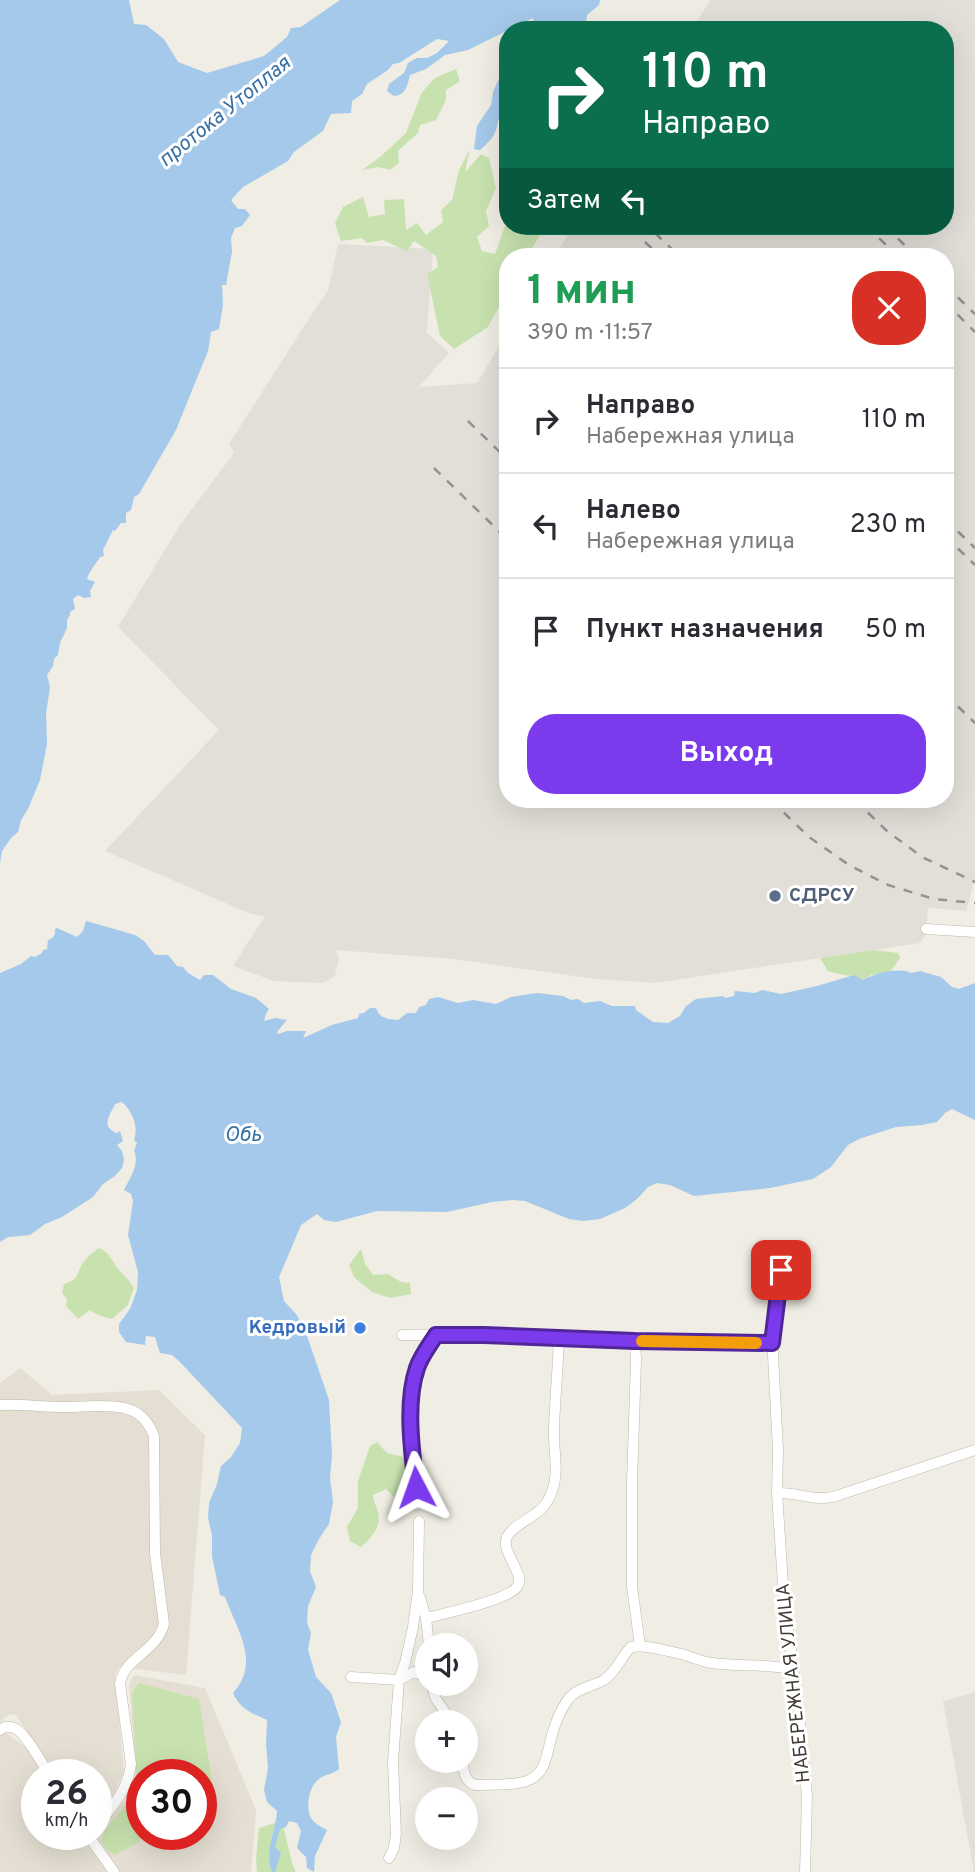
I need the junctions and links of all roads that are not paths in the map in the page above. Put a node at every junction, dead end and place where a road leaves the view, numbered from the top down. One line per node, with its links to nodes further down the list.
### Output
1 (926, 929): 2 (street)
2 (975, 932)
3 (781, 1270): 8 (street, НАБЕРЕЖНАЯ УЛИЦА)
4 (402, 1335): 5 (street)
5 (436, 1335): 6 (street); 12 (street)
6 (559, 1337): 7 (street); 15 (street)
7 (635, 1341): 8 (street); 17 (street)
8 (772, 1343): 11 (street, НАБЕРЕЖНАЯ УЛИЦА)
9 (0, 1405): 25 (street)
10 (975, 1450): 11 (street)
11 (777, 1493): 18 (street, НАБЕРЕЖНАЯ УЛИЦА)
12 (418, 1505)
13 (419, 1521): 14 (street)
14 (418, 1591): 15 (street); 21 (street)
15 (426, 1618): 16 (street)
16 (428, 1633)
17 (640, 1646): 18 (street); 24 (street)
18 (794, 1670): 29 (street, НАБЕРЕЖНАЯ УЛИЦА)
19 (415, 1672): 21 (street)
20 (351, 1677): 21 (street)
21 (399, 1680): 27 (street)
22 (0, 1730): 23 (street)
23 (39, 1759)
24 (465, 1773)
25 (112, 1806)
26 (99, 1850): 28 (street)
27 (389, 1858)
28 (114, 1872)
29 (805, 1872)

